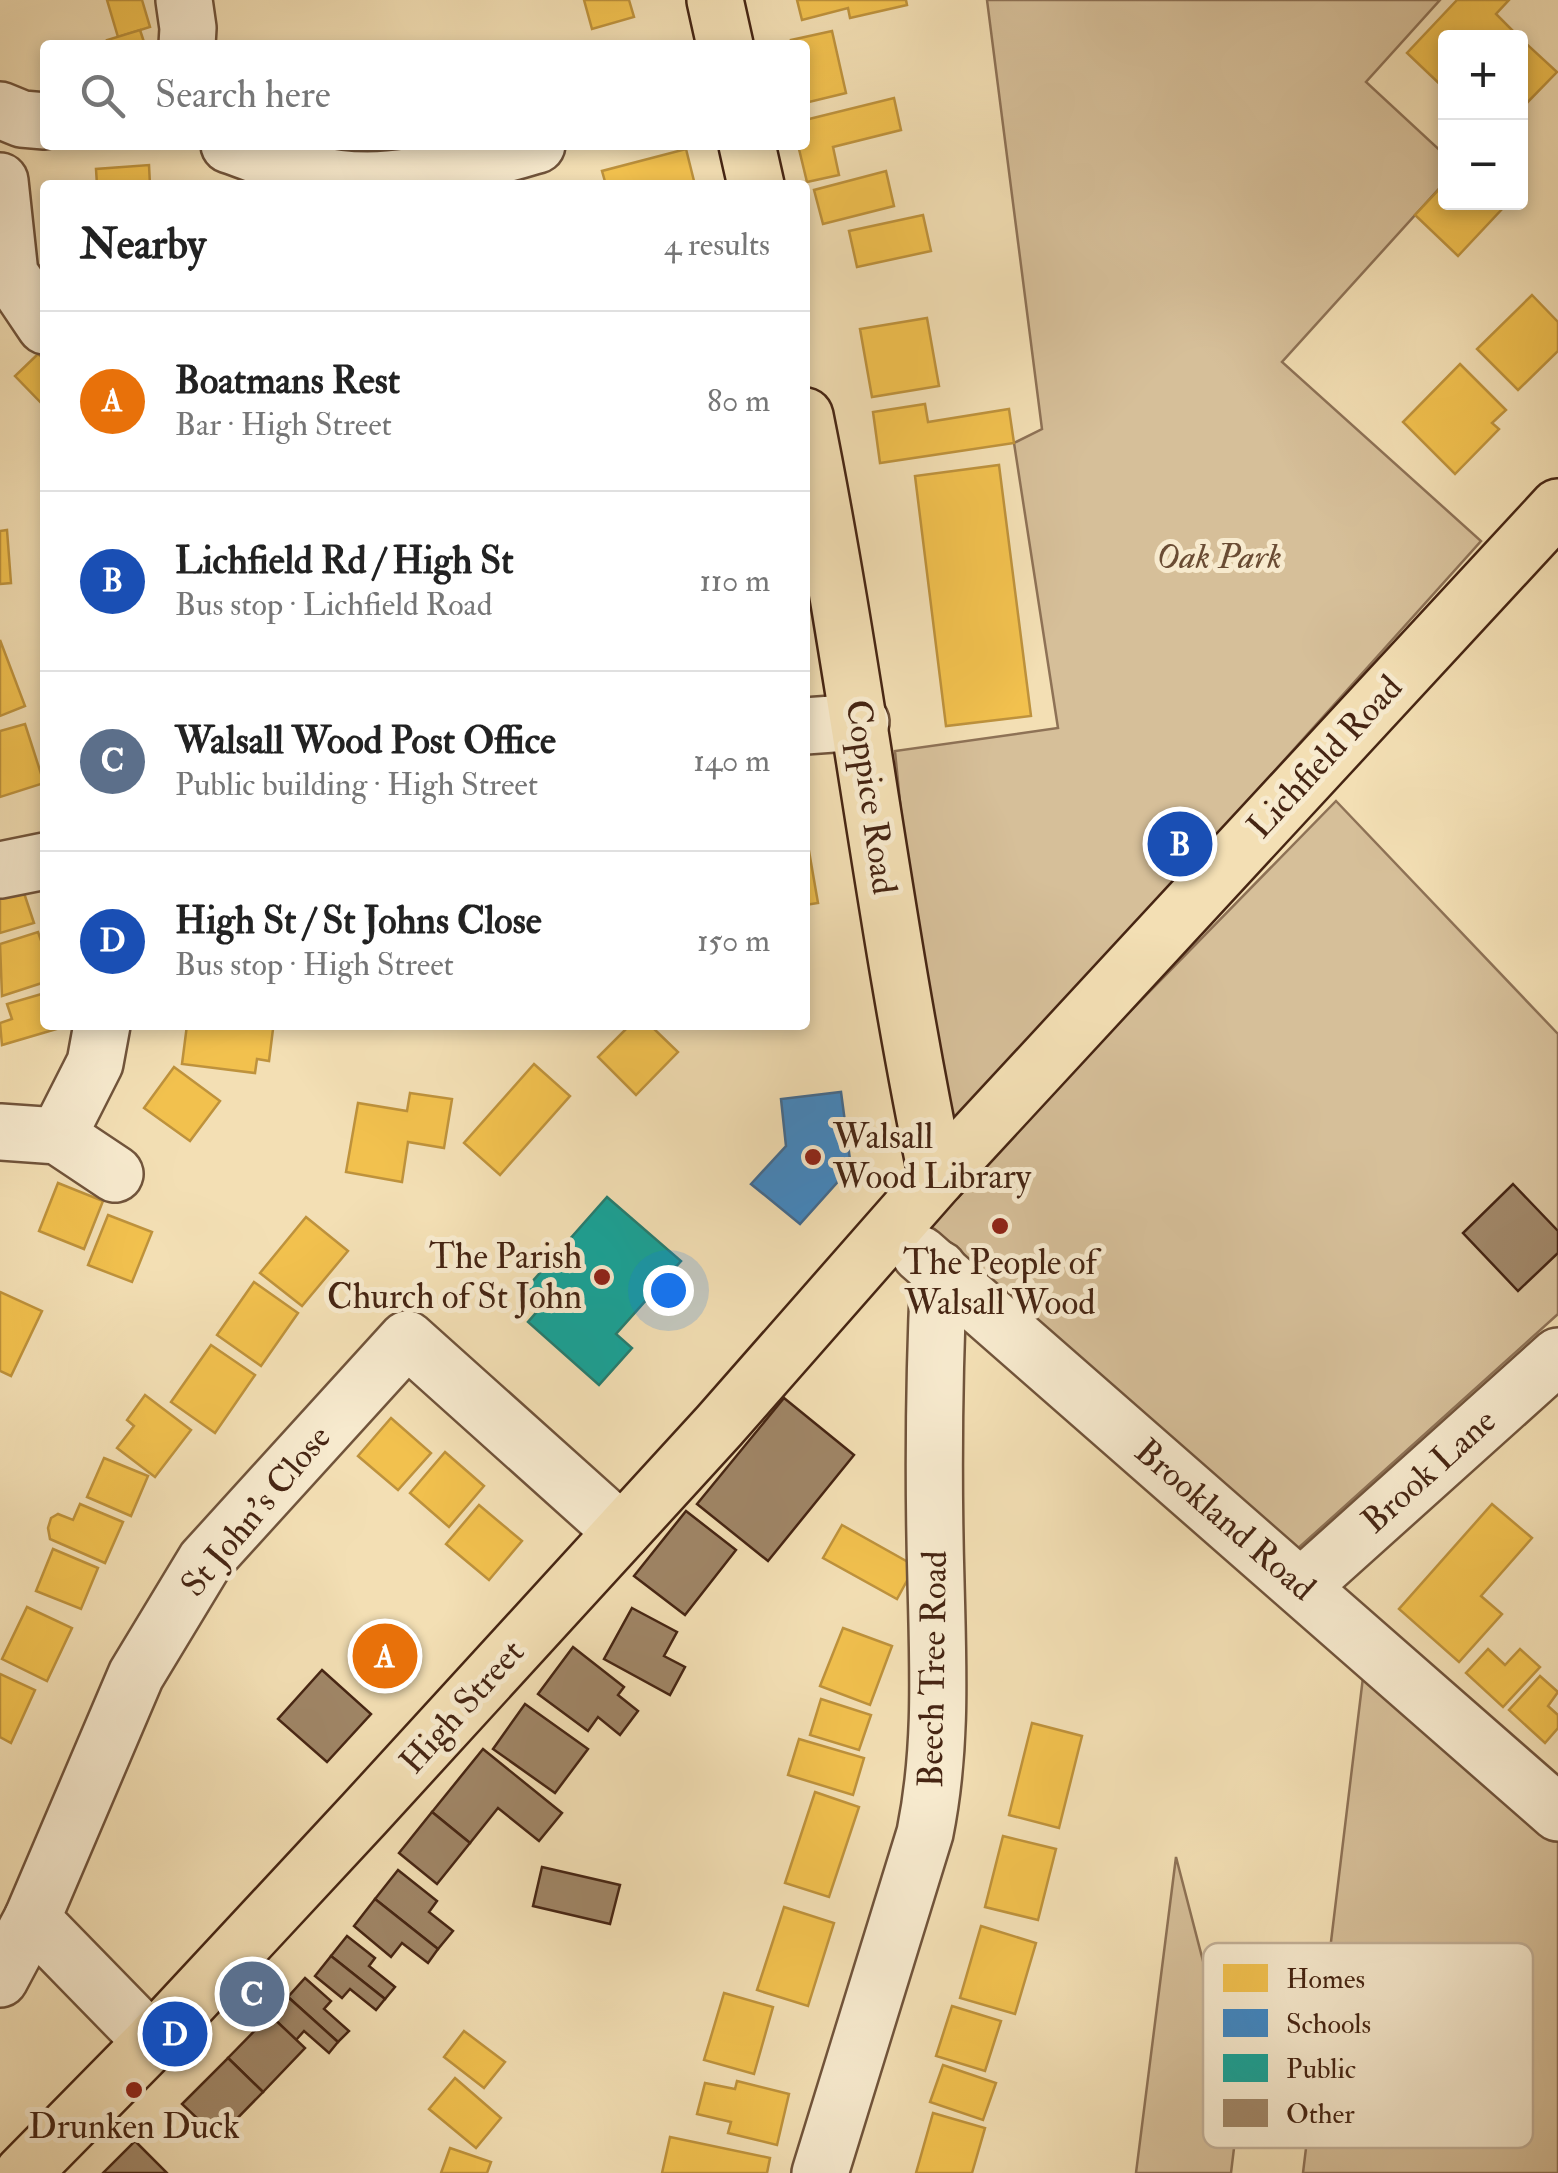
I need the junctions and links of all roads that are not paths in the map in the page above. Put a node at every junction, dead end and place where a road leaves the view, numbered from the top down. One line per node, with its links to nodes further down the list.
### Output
1 (184, 0): 3 (street)
2 (715, 0): 4 (main road)
3 (187, 40)
4 (724, 40)
5 (0, 110): 6 (street)
6 (40, 120)
7 (243, 150): 10 (street)
8 (519, 150): 11 (street)
9 (748, 150): 12 (main road)
10 (351, 180)
11 (377, 180)
12 (755, 180)
13 (0, 181): 14 (street)
14 (23, 310)
15 (810, 443): 17 (main road, Coppice Road)
16 (1558, 507): 25 (main road, Lichfield Road)
17 (861, 722): 18 (street); 25 (main road, Coppice Road)
18 (810, 726)
19 (40, 862): 20 (street)
20 (0, 870)
21 (101, 1030): 23 (street)
22 (0, 1132): 23 (street)
23 (58, 1136): 24 (street)
24 (116, 1174)
25 (937, 1178): 26 (main road, Lichfield Road)
26 (890, 1230): 27 (street, Brookland Road); 29 (main road, High Street)
27 (939, 1269): 30 (street, Brookland Road); 36 (street, Beech Tree Road)
28 (1558, 1356): 30 (street, Brook Lane)
29 (622, 1532): 32 (street, St John's Close); 34 (main road, High Street)
30 (1300, 1587): 31 (street, Brookland Road)
31 (1558, 1813)
32 (32, 1919): 33 (street, St John's Close); 34 (street)
33 (0, 1979)
34 (152, 2042): 35 (main road, High Street)
35 (23, 2173)
36 (820, 2173)

